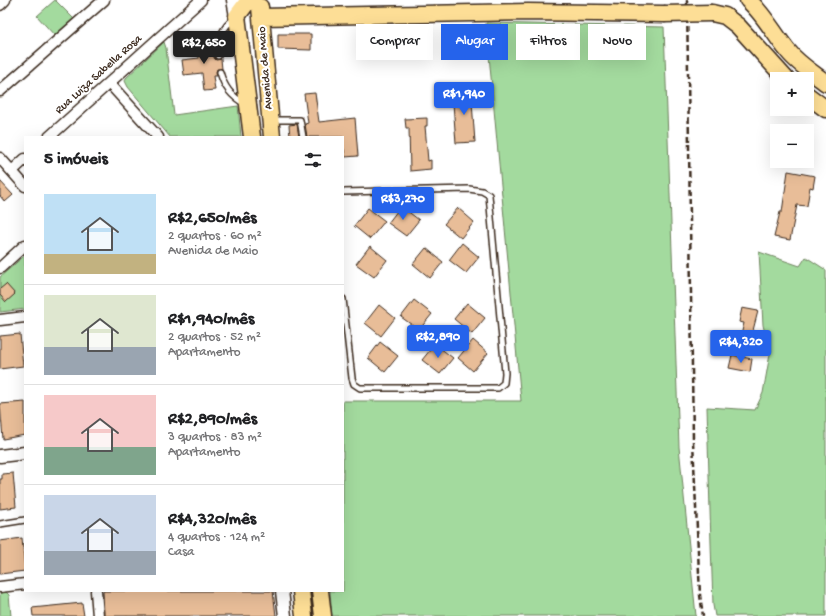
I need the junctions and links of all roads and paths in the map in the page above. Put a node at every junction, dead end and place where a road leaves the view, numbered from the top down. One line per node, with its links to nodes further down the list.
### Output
1 (104, 0): 16 (street)
2 (201, 0): 14 (street, Rua Luiza Sabella Rosa)
3 (234, 0): 9 (main road, Avenida de Maio)
4 (253, 0): 9 (main road)
5 (259, 0): 10 (main road, Avenida de Maio)
6 (748, 0): 15 (main road)
7 (497, 6): 8 (main road); 10 (main road)
8 (528, 6): 13 (main road, bridge)
9 (237, 16): 11 (lane); 19 (main road, Avenida de Maio)
10 (261, 17): 20 (main road, Avenida de Maio)
11 (218, 56)
12 (220, 72): 19 (lane)
13 (780, 72)
14 (109, 83): 21 (street); 22 (street, Rua Luiza Sabella Rosa)
15 (826, 83)
16 (0, 91)
17 (814, 100): 18 (main road)
18 (826, 109)
19 (249, 110): 20 (main road); 23 (main road, Avenida de Maio)
20 (270, 115): 24 (main road, Avenida de Maio); 25 (lane)
21 (154, 135)
22 (50, 136)
23 (252, 136)
24 (272, 136)
25 (303, 136)
26 (0, 158): 28 (street)
27 (24, 160): 28 (street)
28 (12, 171): 29 (street)
29 (24, 185)
30 (344, 192): 33 (lane)
31 (24, 246): 32 (street)
32 (0, 268)
33 (344, 308)
34 (24, 317): 35 (street)
35 (0, 320)
36 (24, 453): 37 (street)
37 (0, 456)
38 (24, 520): 39 (lane)
39 (0, 524)
40 (24, 584): 41 (street)
41 (0, 587)
42 (96, 592): 46 (street)
43 (282, 592): 47 (street)
44 (301, 592): 48 (main road)
45 (320, 592): 49 (main road)
46 (98, 616)
47 (285, 616)
48 (304, 616)
49 (323, 616)

